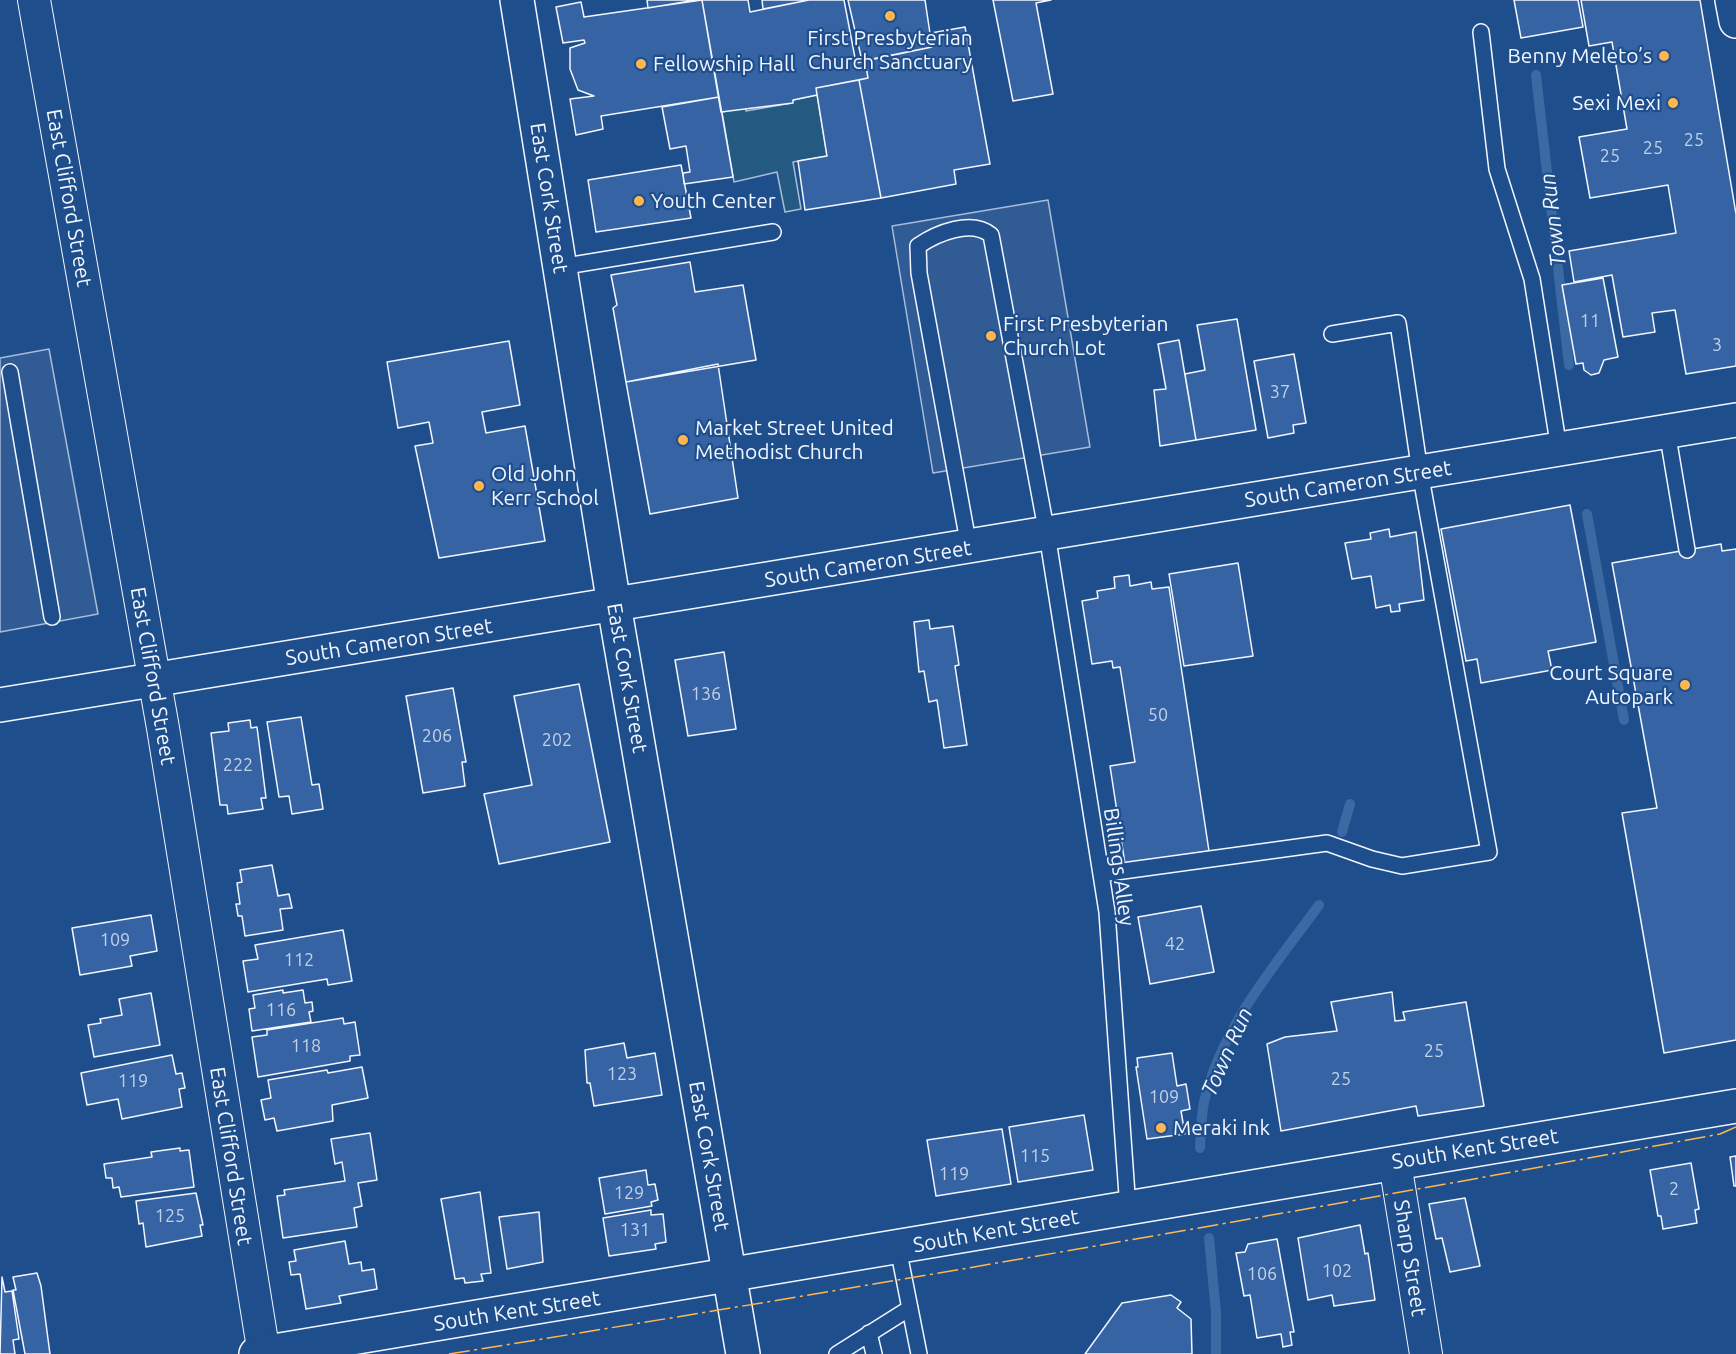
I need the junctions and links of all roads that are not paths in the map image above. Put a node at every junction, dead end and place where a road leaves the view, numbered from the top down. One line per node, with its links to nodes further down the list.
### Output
1 (34, 0): 19 (street, East Clifford Street)
2 (517, 0): 7 (main road, East Cork Street)
3 (1732, 0): 4 (main road)
4 (1736, 21)
5 (1480, 32): 12 (lane)
6 (773, 232): 7 (lane)
7 (560, 267): 17 (main road, East Cork Street)
8 (1332, 334): 13 (lane)
9 (10, 372): 18 (lane)
10 (1736, 420): 11 (main road, South Cameron Street)
11 (1667, 431): 12 (main road, South Cameron Street); 16 (lane)
12 (1559, 449): 13 (main road, South Cameron Street)
13 (1419, 472): 14 (main road, South Cameron Street); 21 (lane)
14 (1047, 534): 15 (main road, South Cameron Street); 15 (lane, Billings Alley); 21 (lane, Billings Alley)
15 (969, 547): 17 (main road, South Cameron Street)
16 (1687, 550)
17 (614, 605): 19 (main road, South Cameron Street); 26 (main road, East Cork Street)
18 (52, 617)
19 (154, 680): 20 (main road, South Cameron Street); 29 (street, East Clifford Street)
20 (0, 705)
21 (1101, 874): 24 (lane, Billings Alley)
22 (1736, 1106): 23 (main road, South Kent Street)
23 (1395, 1162): 24 (main road, South Kent Street); 34 (street, Sharp Street)
24 (1128, 1209): 25 (main road, South Kent Street)
25 (898, 1248): 26 (main road, South Kent Street); 27 (lane)
26 (731, 1276): 29 (main road, South Kent Street); 30 (main road, East Cork Street)
27 (909, 1308): 28 (lane); 33 (lane)
28 (869, 1333): 31 (lane); 32 (lane)
29 (261, 1354)
30 (743, 1354)
31 (837, 1354)
32 (874, 1354)
33 (919, 1354)
34 (1426, 1354)

